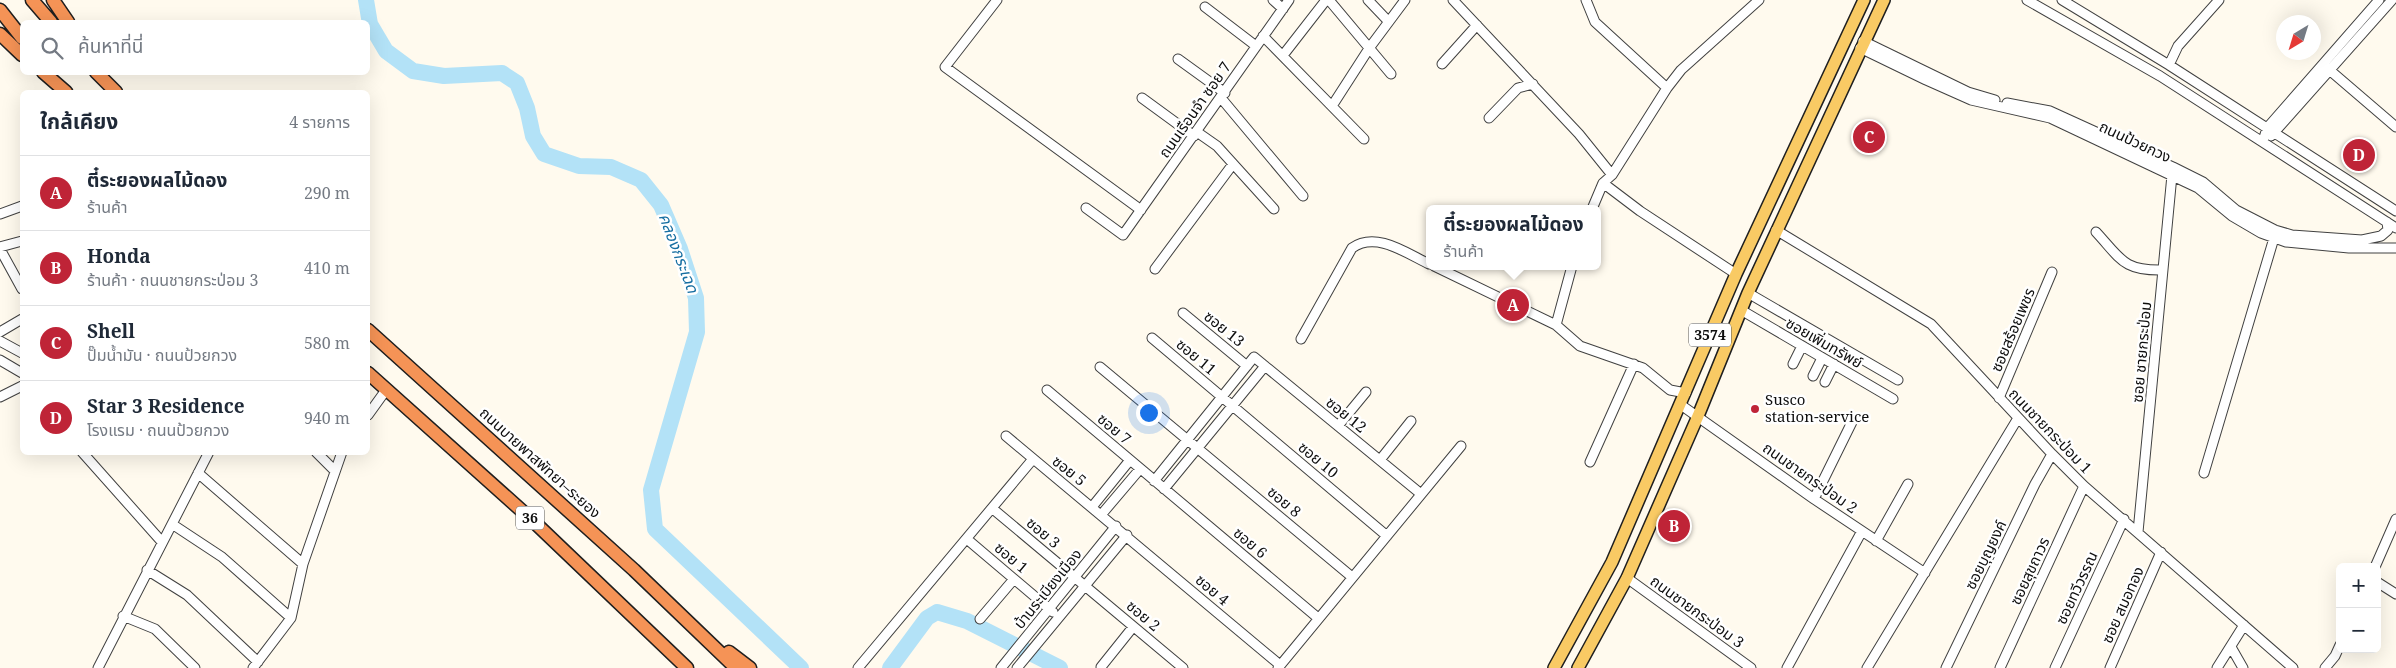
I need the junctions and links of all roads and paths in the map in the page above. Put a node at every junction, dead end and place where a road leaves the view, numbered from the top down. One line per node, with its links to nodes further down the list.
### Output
1 (32, 0): 22 (highway)
2 (53, 0): 23 (highway)
3 (997, 0): 66 (street)
4 (1273, 0): 20 (street)
5 (1289, 0): 20 (street, ถนนเรือนจำ ซอย 7)
6 (1327, 0): 31 (street); 33 (street)
7 (1368, 0): 24 (street)
8 (1405, 0): 24 (street)
9 (1453, 0): 25 (street)
10 (1586, 0): 43 (street)
11 (1759, 0): 43 (street)
12 (1864, 0): 85 (main road, 3574)
13 (1884, 0): 29 (main road, 3574)
14 (2027, 0): 56 (street)
15 (2062, 0): 36 (street)
16 (2219, 0): 36 (street)
17 (2380, 0): 37 (street)
18 (2392, 0): 37 (street)
19 (1205, 7): 30 (street)
20 (1282, 9): 28 (street, ถนนเรือนจำ ซอย 7)
21 (0, 10): 27 (highway)
22 (49, 20)
23 (67, 20)
24 (1388, 21): 31 (street)
25 (1477, 25): 35 (street); 42 (street)
26 (0, 34): 32 (highway)
27 (20, 35)
28 (1263, 36): 30 (street, ถนนเรือนจำ ซอย 7); 33 (street)
29 (1861, 44): 59 (street, ถนนป้วยกวง); 71 (main road, 3574); 74 (street, ถนนป้วยกวง)
30 (1256, 46): 47 (street, ถนนเรือนจำ ซอย 7)
31 (1370, 47): 38 (street); 49 (street)
32 (20, 53)
33 (1284, 54): 49 (street)
34 (1178, 59): 47 (street)
35 (1442, 64)
36 (2169, 65): 52 (street)
37 (2326, 67): 51 (street); 52 (street); 54 (street)
38 (1391, 74)
39 (46, 75): 44 (highway)
40 (55, 75): 45 (highway)
41 (101, 76): 46 (highway)
42 (1533, 84): 50 (street); 58 (street)
43 (1667, 88): 58 (street)
44 (64, 90)
45 (68, 90)
46 (114, 90)
47 (1223, 96): 53 (street, ถนนเรือนจำ ซอย 7); 61 (street)
48 (1142, 98): 53 (street)
49 (1332, 106): 55 (street)
50 (1489, 118)
51 (2396, 127)
52 (2267, 128): 54 (street); 56 (street)
53 (1196, 134): 57 (street); 66 (street, ถนนเรือนจำ ซอย 7)
54 (2276, 134): 56 (street); 67 (street)
55 (1364, 139)
56 (2263, 141): 69 (street)
57 (1233, 164): 65 (street); 80 (street)
58 (1612, 175): 60 (street)
59 (2172, 175): 73 (street, ถนนป้วยกวง); 83 (street, ซอย ชายกระป่อม)
60 (1603, 183): 62 (street); 85 (street)
61 (1303, 196)
62 (1594, 205)
63 (20, 207): 68 (street)
64 (1086, 208): 66 (street, ถนนเรือนจำ ซอย 7)
65 (1274, 208)
66 (1141, 210)
67 (2396, 212)
68 (0, 214)
69 (2387, 222): 70 (street); 74 (street)
70 (2396, 228)
71 (1776, 230): 87 (main road, 3574); 121 (street, ถนนชายกระป่อม 1)
72 (2096, 232): 83 (street)
73 (2274, 238): 77 (street, ถนนป้วยกวง); 147 (street)
74 (2373, 238): 77 (street)
75 (20, 242): 76 (street)
76 (0, 248): 86 (street)
77 (2364, 248): 78 (street, ถนนป้วยกวง)
78 (2396, 248)
79 (1426, 263): 95 (street)
80 (1155, 269)
81 (1442, 270): 91 (street)
82 (1571, 270): 91 (street)
83 (2164, 270): 162 (street, ซอย ชายกระป่อม)
84 (2052, 272): 121 (street, ซอยสร้อยเพชร)
85 (1736, 274): 118 (main road, 3574)
86 (20, 286)
87 (1748, 293): 88 (main road, 3574); 101 (street)
88 (1741, 310): 97 (street, ซอยเพิ่มทรัพย์); 126 (main road, 3574)
89 (1183, 313): 105 (street, ซอย 13)
90 (20, 320): 92 (street)
91 (1556, 325): 102 (street)
92 (0, 332)
93 (370, 332): 186 (highway, ถนนบายพาสพัทยา–ระยอง / 36)
94 (1152, 338): 120 (street, ซอย 11)
95 (1301, 339)
96 (0, 340): 98 (street)
97 (1802, 346): 99 (street, ซอยเพิ่มทรัพย์); 103 (street)
98 (20, 352)
99 (1822, 358): 104 (street, ซอยเพิ่มทรัพย์); 110 (street)
100 (0, 360): 108 (street)
101 (1867, 363): 111 (street); 112 (street)
102 (1634, 364): 118 (street); 143 (street)
103 (1794, 364)
104 (1834, 364): 111 (street, ซอยเพิ่มทรัพย์); 113 (street)
105 (1247, 366): 106 (street, ซอย 12); 120 (street)
106 (1265, 366): 124 (street); 130 (street, ซอย 12)
107 (1100, 368): 132 (street, ซอย 8)
108 (20, 371)
109 (370, 375): 115 (highway, 36)
110 (1813, 376)
111 (1858, 378): 122 (street, ซอยเพิ่มทรัพย์)
112 (1898, 380)
113 (1825, 382)
114 (20, 387): 119 (street)
115 (386, 390): 125 (street); 189 (highway, 36)
116 (1047, 390): 141 (street, ซอย 7)
117 (1366, 392): 130 (street)
118 (1686, 393): 123 (main road, 3574)
119 (0, 397)
120 (1222, 397): 124 (street, ซอย 11); 132 (street)
121 (1999, 398): 127 (street, ถนนชายกระป่อม 1)
122 (1893, 399)
123 (1681, 405): 126 (street, ถนนชายกระป่อม 2); 207 (main road, 3574)
124 (1232, 406): 134 (street); 164 (street, ซอย 10)
125 (370, 412)
126 (1698, 416): 153 (street, ถนนชายกระป่อม 2); 175 (main road, 3574)
127 (2018, 418): 135 (street, ถนนชายกระป่อม 1); 172 (street)
128 (1410, 421): 142 (street)
129 (1852, 422): 153 (street)
130 (1338, 426): 142 (street, ซอย 12)
131 (1006, 436): 140 (street, ซอย 5)
132 (1187, 440): 134 (street, ซอย 8); 148 (street)
133 (1461, 446): 152 (street)
134 (1198, 448): 151 (street); 174 (street, ซอย 8)
135 (2052, 454): 150 (street, ถนนชายกระป่อม 1); 212 (street, ซอยบุญยงค์)
136 (85, 455): 167 (street)
137 (207, 455): 146 (street)
138 (319, 455): 145 (street)
139 (341, 455): 145 (street)
140 (1033, 459): 154 (street, ซอย 5); 155 (street)
141 (1130, 460): 144 (street, ซอย 7); 154 (street)
142 (1380, 460): 152 (street, ซอย 12)
143 (1590, 462)
144 (1140, 469): 148 (street, ซอย 7); 156 (street)
145 (334, 470): 170 (street)
146 (198, 473): 159 (street); 170 (street)
147 (2204, 473)
148 (1154, 480): 151 (street, ซอย 7)
149 (1908, 484): 166 (street)
150 (2084, 486): 157 (street, ถนนชายกระป่อม 1); 213 (street, ซอยสุขถาวร)
151 (1164, 489): 184 (street, ซอย 6)
152 (1421, 494): 164 (street)
153 (1814, 499): 161 (street, ถนนชายกระป่อม 2)
154 (1092, 507): 156 (street, ซอย 5)
155 (993, 509): 165 (street); 173 (street, ซอย 3)
156 (1101, 515): 160 (street, ซอย 5)
157 (2124, 519): 162 (street, ถนนชายกระป่อม 1); 214 (street, ซอยทวีวรรณ)
158 (2396, 519): 169 (street)
159 (172, 524): 167 (street); 183 (street)
160 (1116, 526): 163 (street, ซอย 4); 173 (street, บ้านระเบียงเมือง)
161 (1862, 531): 166 (street, ถนนชายกระป่อม 2); 210 (street)
162 (2138, 532): 168 (street, ถนนชายกระป่อม 1)
163 (1127, 535): 178 (street, บ้านระเบียงเมือง); 197 (street, ซอย 4)
164 (1387, 536): 174 (street)
165 (968, 540): 176 (street, ซอย 1); 203 (street)
166 (1876, 540): 172 (street, ถนนชายกระป่อม 2)
167 (162, 542): 171 (street)
168 (2162, 552): 187 (street, ถนนชายกระป่อม 1); 215 (street, ซอย สมอทอง)
169 (2377, 563)
170 (302, 564): 183 (street)
171 (147, 570): 181 (street); 194 (street)
172 (1925, 572): 211 (street)
173 (1074, 577): 178 (street, ซอย 3); 180 (street, บ้านระเบียงเมือง)
174 (1352, 577): 184 (street)
175 (1627, 578): 208 (main road, 3574); 209 (street, ถนนชายกระป่อม 3)
176 (1014, 579): 180 (street, ซอย 1); 185 (street)
177 (2381, 585): 179 (street)
178 (1084, 586): 182 (street, บ้านระเบียงเมือง); 188 (street, ซอย 2)
179 (2396, 594)
180 (1049, 608): 182 (street, ซอย 1); 191 (street, บ้านระเบียงเมือง)
181 (123, 616): 196 (street); 198 (street)
182 (1059, 617): 193 (street, บ้านระเบียงเมือง)
183 (291, 618): 194 (street)
184 (1318, 618): 197 (street)
185 (980, 619)
186 (688, 622): 201 (highway, ถนนบายพาสพัทยา–ระยอง / 36); 202 (highway, ถนนบายพาสพัทยา–ระยอง / 36)
187 (2244, 625): 190 (street); 218 (street, ถนนชายกระป่อม 1)
188 (1134, 627): 195 (street); 206 (street, ซอย 2)
189 (654, 637): 199 (highway, 36); 200 (highway, 36)
190 (2231, 647): 216 (street); 217 (street)
191 (1017, 649): 193 (street); 204 (street, บ้านระเบียงเมือง)
192 (2336, 653): 219 (street)
193 (1026, 657): 205 (street, บ้านระเบียงเมือง)
194 (255, 665)
195 (1101, 666)
196 (102, 667)
197 (1279, 667)
198 (195, 668)
199 (678, 668)
200 (687, 668)
201 (736, 668)
202 (750, 668)
203 (858, 668)
204 (1001, 668)
205 (1017, 668)
206 (1183, 668)
207 (1554, 668)
208 (1578, 668)
209 (1751, 668)
210 (1786, 668)
211 (1868, 668)
212 (1946, 668)
213 (2000, 668)
214 (2055, 668)
215 (2110, 668)
216 (2217, 668)
217 (2243, 668)
218 (2293, 668)
219 (2325, 668)

